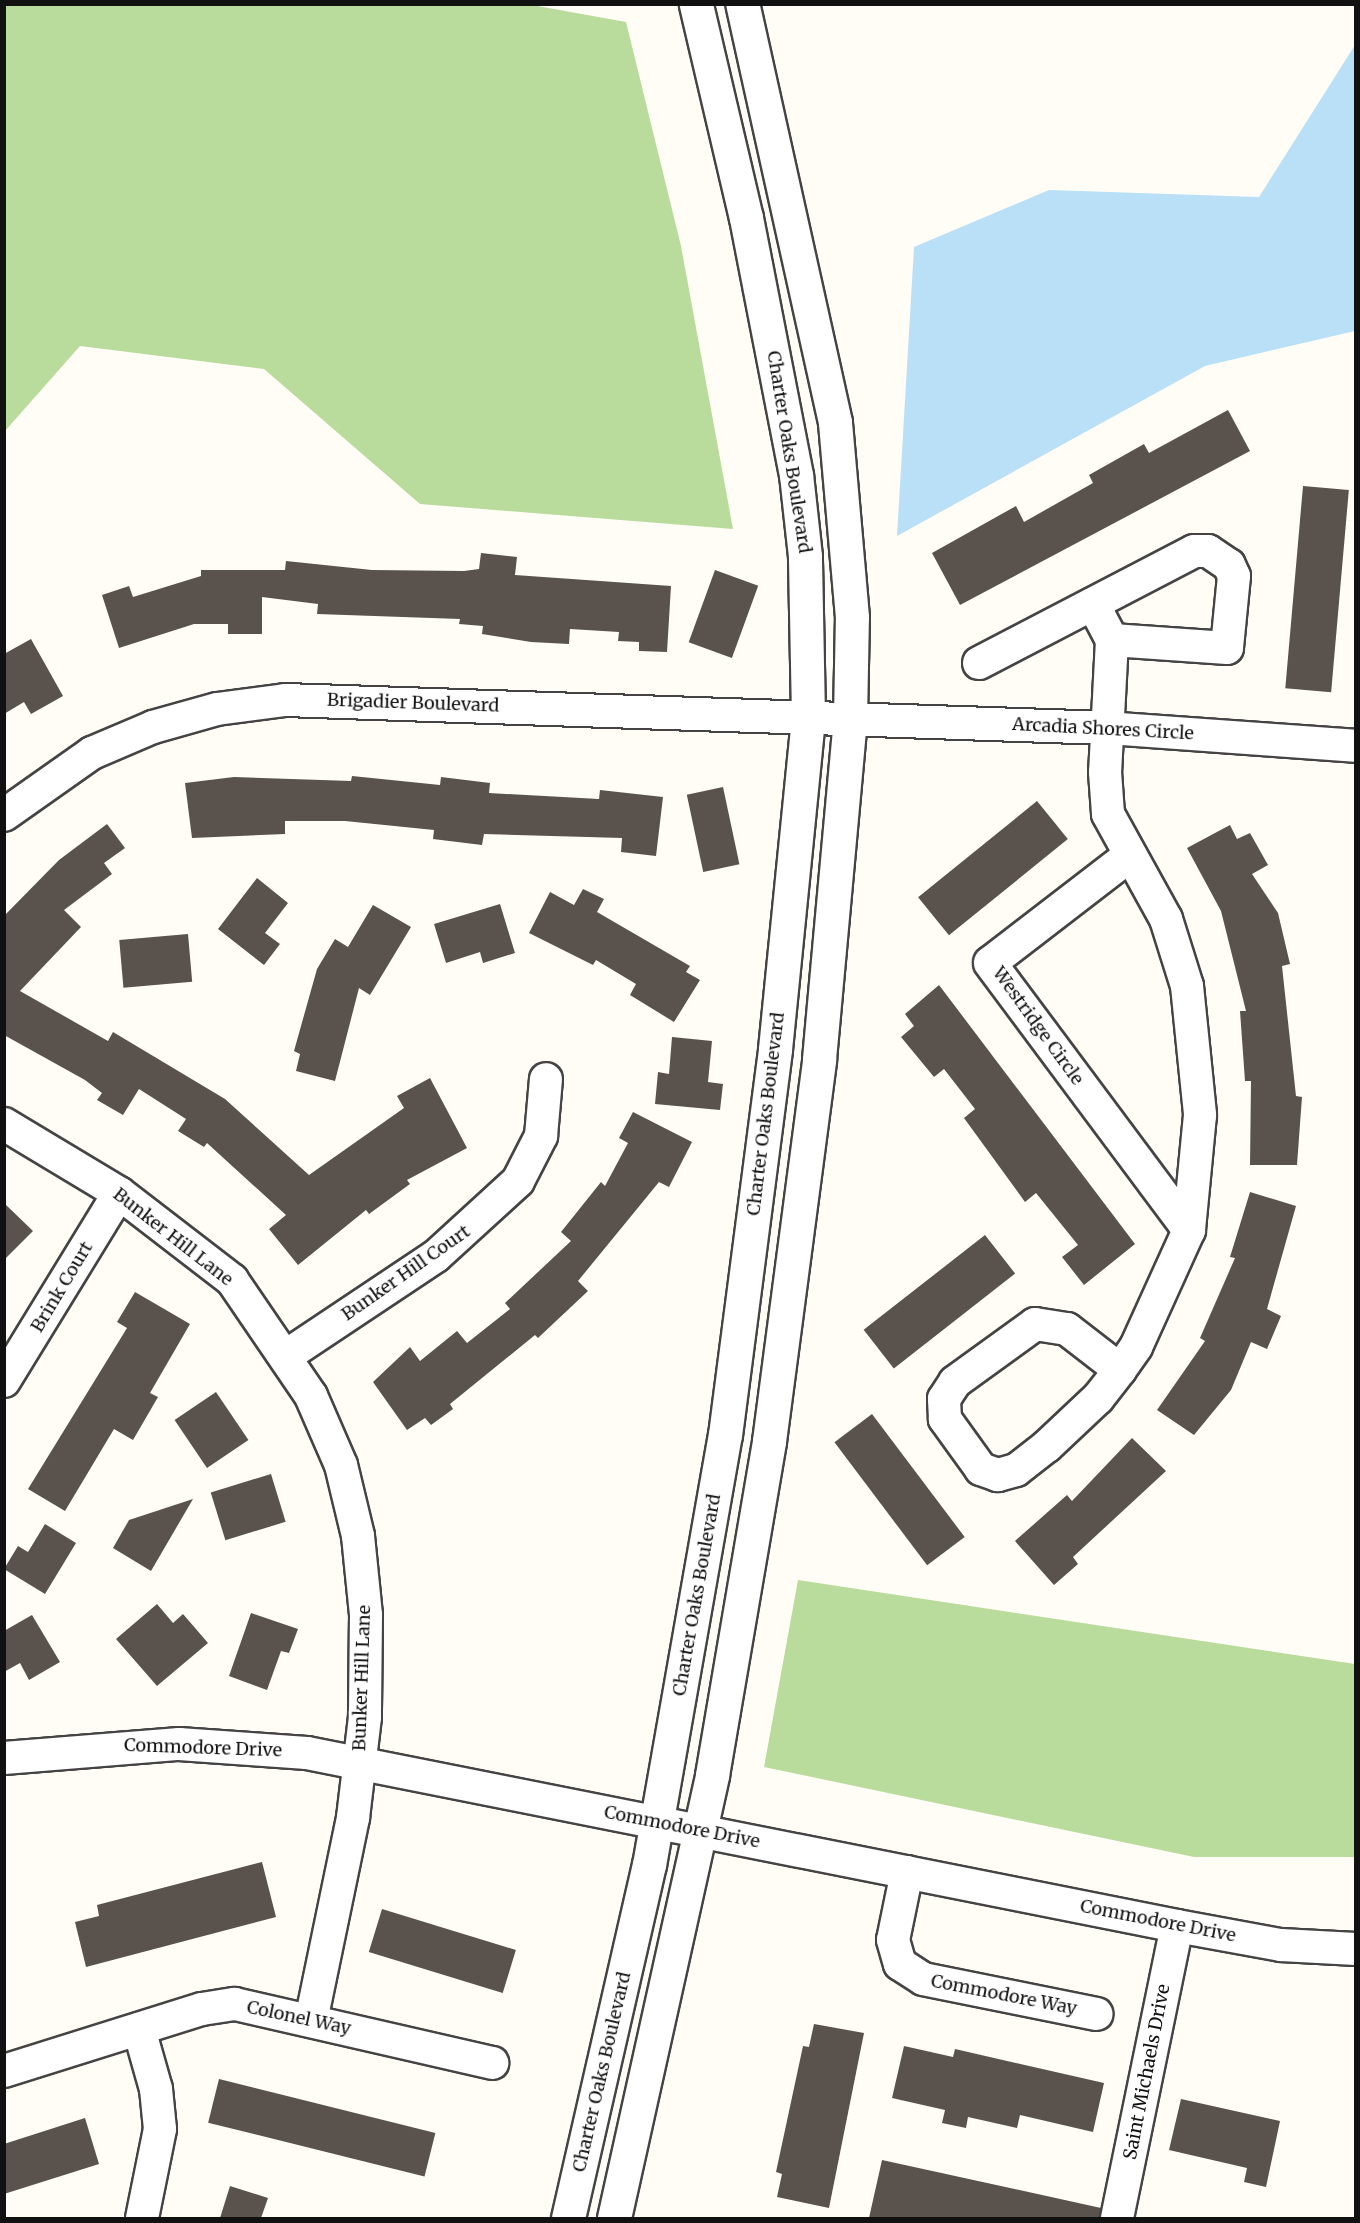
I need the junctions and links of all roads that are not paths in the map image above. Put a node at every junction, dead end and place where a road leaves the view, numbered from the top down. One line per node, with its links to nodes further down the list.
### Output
1 (696, 4): 6 (street, Charter Oaks Boulevard)
2 (742, 4): 7 (street)
3 (1093, 604): 4 (street); 4 (street); 5 (street)
4 (1112, 640): 8 (street)
5 (979, 663)
6 (808, 716): 7 (street, Brigadier Boulevard); 10 (street, Brigadier Boulevard); 21 (street, Charter Oaks Boulevard)
7 (850, 718): 8 (street, Arcadia Shores Circle); 22 (street)
8 (1107, 728): 9 (street, Arcadia Shores Circle); 11 (street)
9 (1356, 746)
10 (4, 814)
11 (1129, 856): 15 (street); 15 (street, Westridge Circle)
12 (546, 1079): 16 (street, Bunker Hill Court)
13 (4, 1124): 14 (street, Bunker Hill Lane)
14 (119, 1193): 16 (street, Bunker Hill Lane); 18 (street, Brink Court)
15 (1189, 1230): 17 (street)
16 (286, 1356): 20 (street, Bunker Hill Lane)
17 (1120, 1370): 17 (street)
18 (4, 1381)
19 (4, 1758): 20 (street, Commodore Drive)
20 (359, 1762): 21 (street, Commodore Drive); 27 (street, Bunker Hill Lane)
21 (657, 1822): 22 (street, Commodore Drive); 32 (street, Charter Oaks Boulevard)
22 (701, 1831): 23 (street, Commodore Drive); 33 (street)
23 (907, 1872): 24 (street, Commodore Drive); 26 (street, Commodore Way)
24 (1177, 1926): 25 (street, Commodore Drive); 34 (street, Saint Michaels Drive)
25 (1356, 1949)
26 (1097, 2014)
27 (311, 2020): 28 (street, Colonel Way); 29 (street, Colonel Way)
28 (139, 2029): 30 (street, Colonel Way); 31 (street)
29 (492, 2063)
30 (4, 2071)
31 (142, 2218)
32 (568, 2218)
33 (614, 2218)
34 (1117, 2218)

